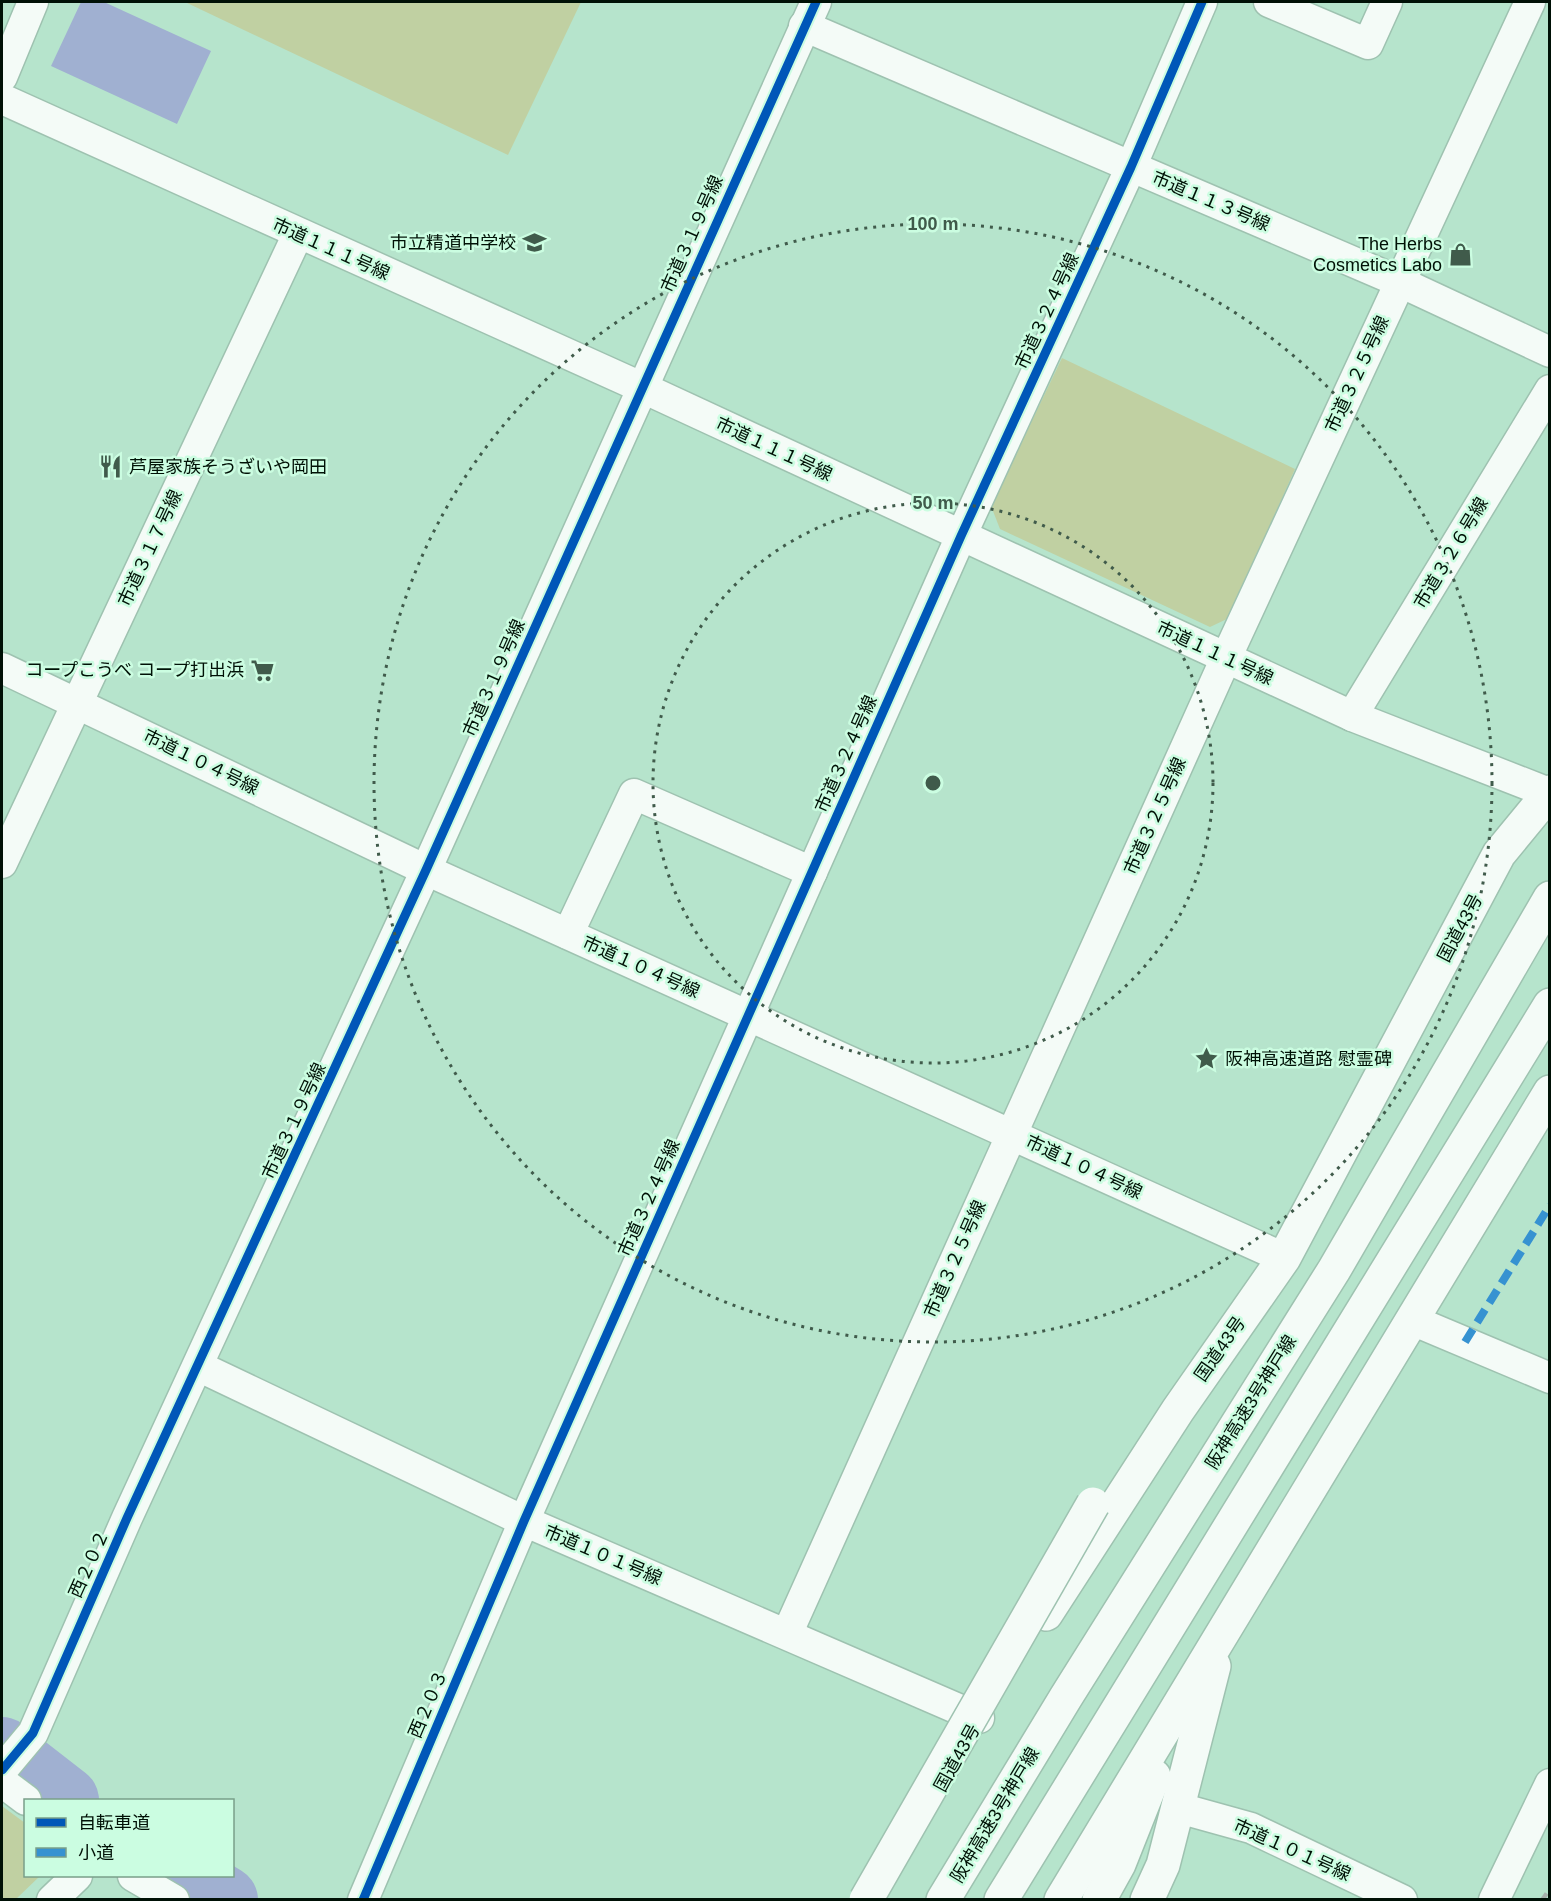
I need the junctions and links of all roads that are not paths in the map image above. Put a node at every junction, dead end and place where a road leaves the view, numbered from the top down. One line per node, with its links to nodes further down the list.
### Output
1 (33, 2): 7 (street)
2 (1202, 2): 9 (street, 市道３２４号線)
3 (1269, 2): 4 (street)
4 (1387, 2)
5 (1530, 2): 11 (street, 市道３２５号線)
6 (810, 14): 9 (street, 市道１１３号線); 13 (street, 市道３１９号線)
7 (2, 77)
8 (2, 99): 10 (street, 市道１１１号線)
9 (1131, 167): 11 (street, 市道１１３号線); 15 (street, 市道３２４号線)
10 (298, 234): 13 (street, 市道１１１号線); 18 (street, 市道３１７号線)
11 (1400, 282): 12 (street, 市道１１３号線); 16 (street, 市道３２５号線)
12 (1550, 352)
13 (641, 387): 15 (street, 市道１１１号線); 22 (street, 市道３１９号線)
14 (1550, 390): 19 (street, 市道３２６号線)
15 (961, 536): 16 (street, 市道１１１号線); 23 (street, 市道３２４号線)
16 (1227, 658): 19 (street, 市道１１１号線); 29 (street, 市道３２５号線)
17 (2, 668): 18 (street, 市道１０４号線)
18 (77, 702): 21 (street, 市道３１７号線); 22 (street, 市道１０４号線)
19 (1352, 716): 20 (street, 市道１１１号線)
20 (1549, 793): 30 (highway, 国道43号)
21 (2, 863)
22 (426, 870): 25 (street, 市道１０４号線); 32 (street, 市道３１９号線)
23 (812, 872): 25 (street); 27 (street, 市道３２４号線)
24 (1550, 898): 51 (highway, 阪神高速3号神戸線)
25 (568, 934): 27 (street, 市道１０４号線)
26 (1550, 1005): 52 (highway)
27 (748, 1015): 29 (street, 市道１０４号線); 34 (street, 市道３２４号線)
28 (1550, 1092): 31 (highway)
29 (1011, 1134): 30 (street, 市道１０４号線); 35 (street, 市道３２５号線)
30 (1284, 1258): 38 (highway, 国道43号); 49 (highway, bridge)
31 (1412, 1320): 33 (street); 36 (highway)
32 (200, 1367): 34 (street, 市道１０１号線); 39 (street, 西２０２)
33 (1550, 1378)
34 (524, 1521): 35 (street, 市道１０１号線); 48 (street, 西２０３)
35 (787, 1634): 38 (street, 市道１０１号線)
36 (1221, 1635): 37 (highway); 43 (highway)
37 (1192, 1683): 53 (highway); 54 (highway)
38 (979, 1718): 50 (highway, 国道43号)
39 (2, 1770)
40 (2, 1782): 42 (street)
41 (1550, 1785): 57 (street)
42 (25, 1799)
43 (1179, 1808): 55 (highway); 56 (street, 市道１０１号線)
44 (75, 1877): 46 (street)
45 (136, 1877): 47 (street)
46 (52, 1899)
47 (174, 1899)
48 (363, 1899)
49 (866, 1899)
50 (877, 1899)
51 (943, 1899)
52 (1001, 1899)
53 (1061, 1899)
54 (1099, 1899)
55 (1147, 1899)
56 (1402, 1899)
57 (1494, 1899)

